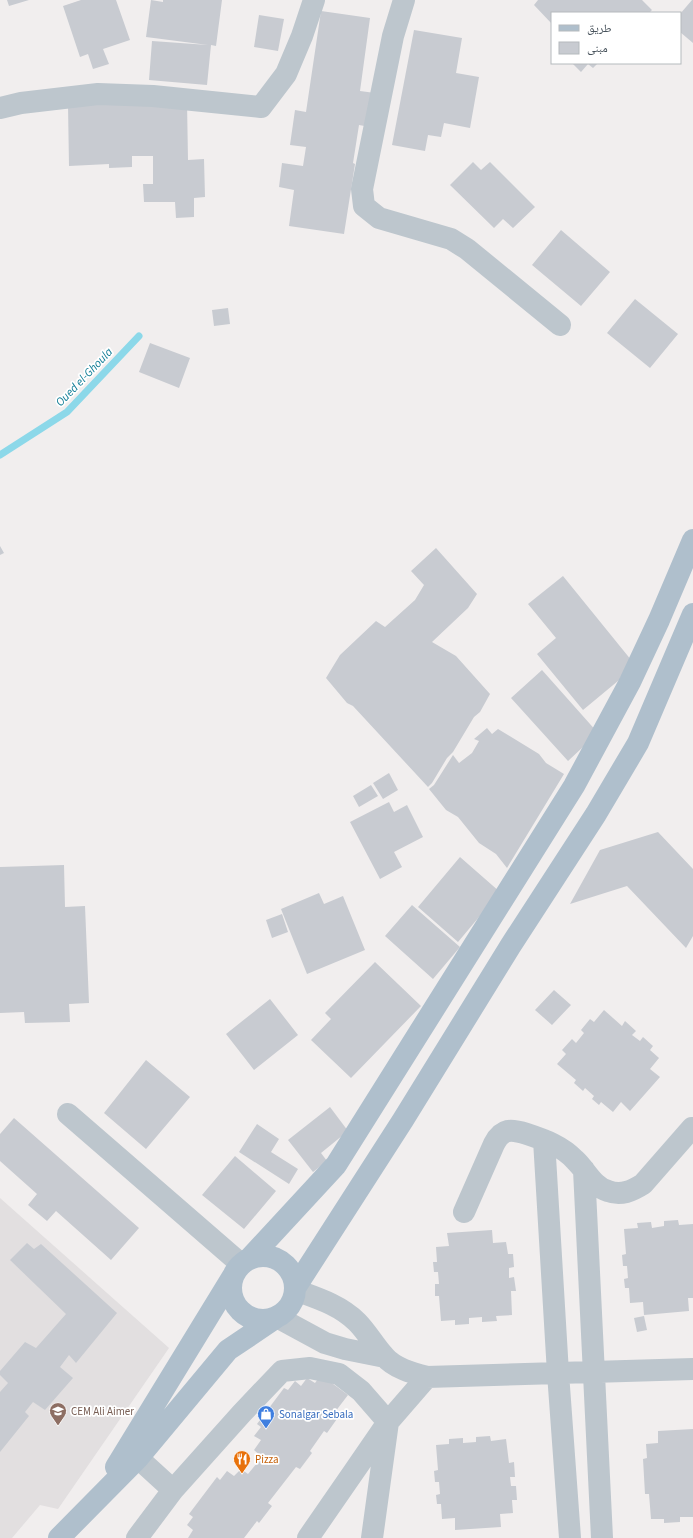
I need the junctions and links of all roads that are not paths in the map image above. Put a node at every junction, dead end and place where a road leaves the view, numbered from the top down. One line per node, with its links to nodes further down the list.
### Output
1 (314, 0): 3 (street)
2 (404, 0): 4 (street)
3 (0, 108)
4 (560, 325)
5 (693, 540): 12 (main road)
6 (693, 614): 13 (main road)
7 (68, 1114): 12 (street)
8 (544, 1140): 10 (street); 11 (street); 17 (street)
9 (687, 1141): 10 (street)
10 (584, 1170): 18 (street)
11 (464, 1212)
12 (241, 1266): 13 (main road); 14 (main road); 23 (main road)
13 (295, 1289): 14 (main road); 15 (street)
14 (277, 1318): 15 (street); 21 (main road)
15 (385, 1357): 19 (street)
16 (693, 1369): 18 (street)
17 (558, 1372): 18 (street); 19 (street); 28 (street)
18 (593, 1372): 29 (street)
19 (427, 1377): 20 (street)
20 (388, 1422): 22 (street); 26 (street); 27 (street)
21 (138, 1458): 22 (street); 23 (main road)
22 (173, 1490): 25 (street)
23 (94, 1503): 24 (main road)
24 (59, 1538)
25 (137, 1538)
26 (308, 1538)
27 (372, 1538)
28 (570, 1538)
29 (602, 1538)

